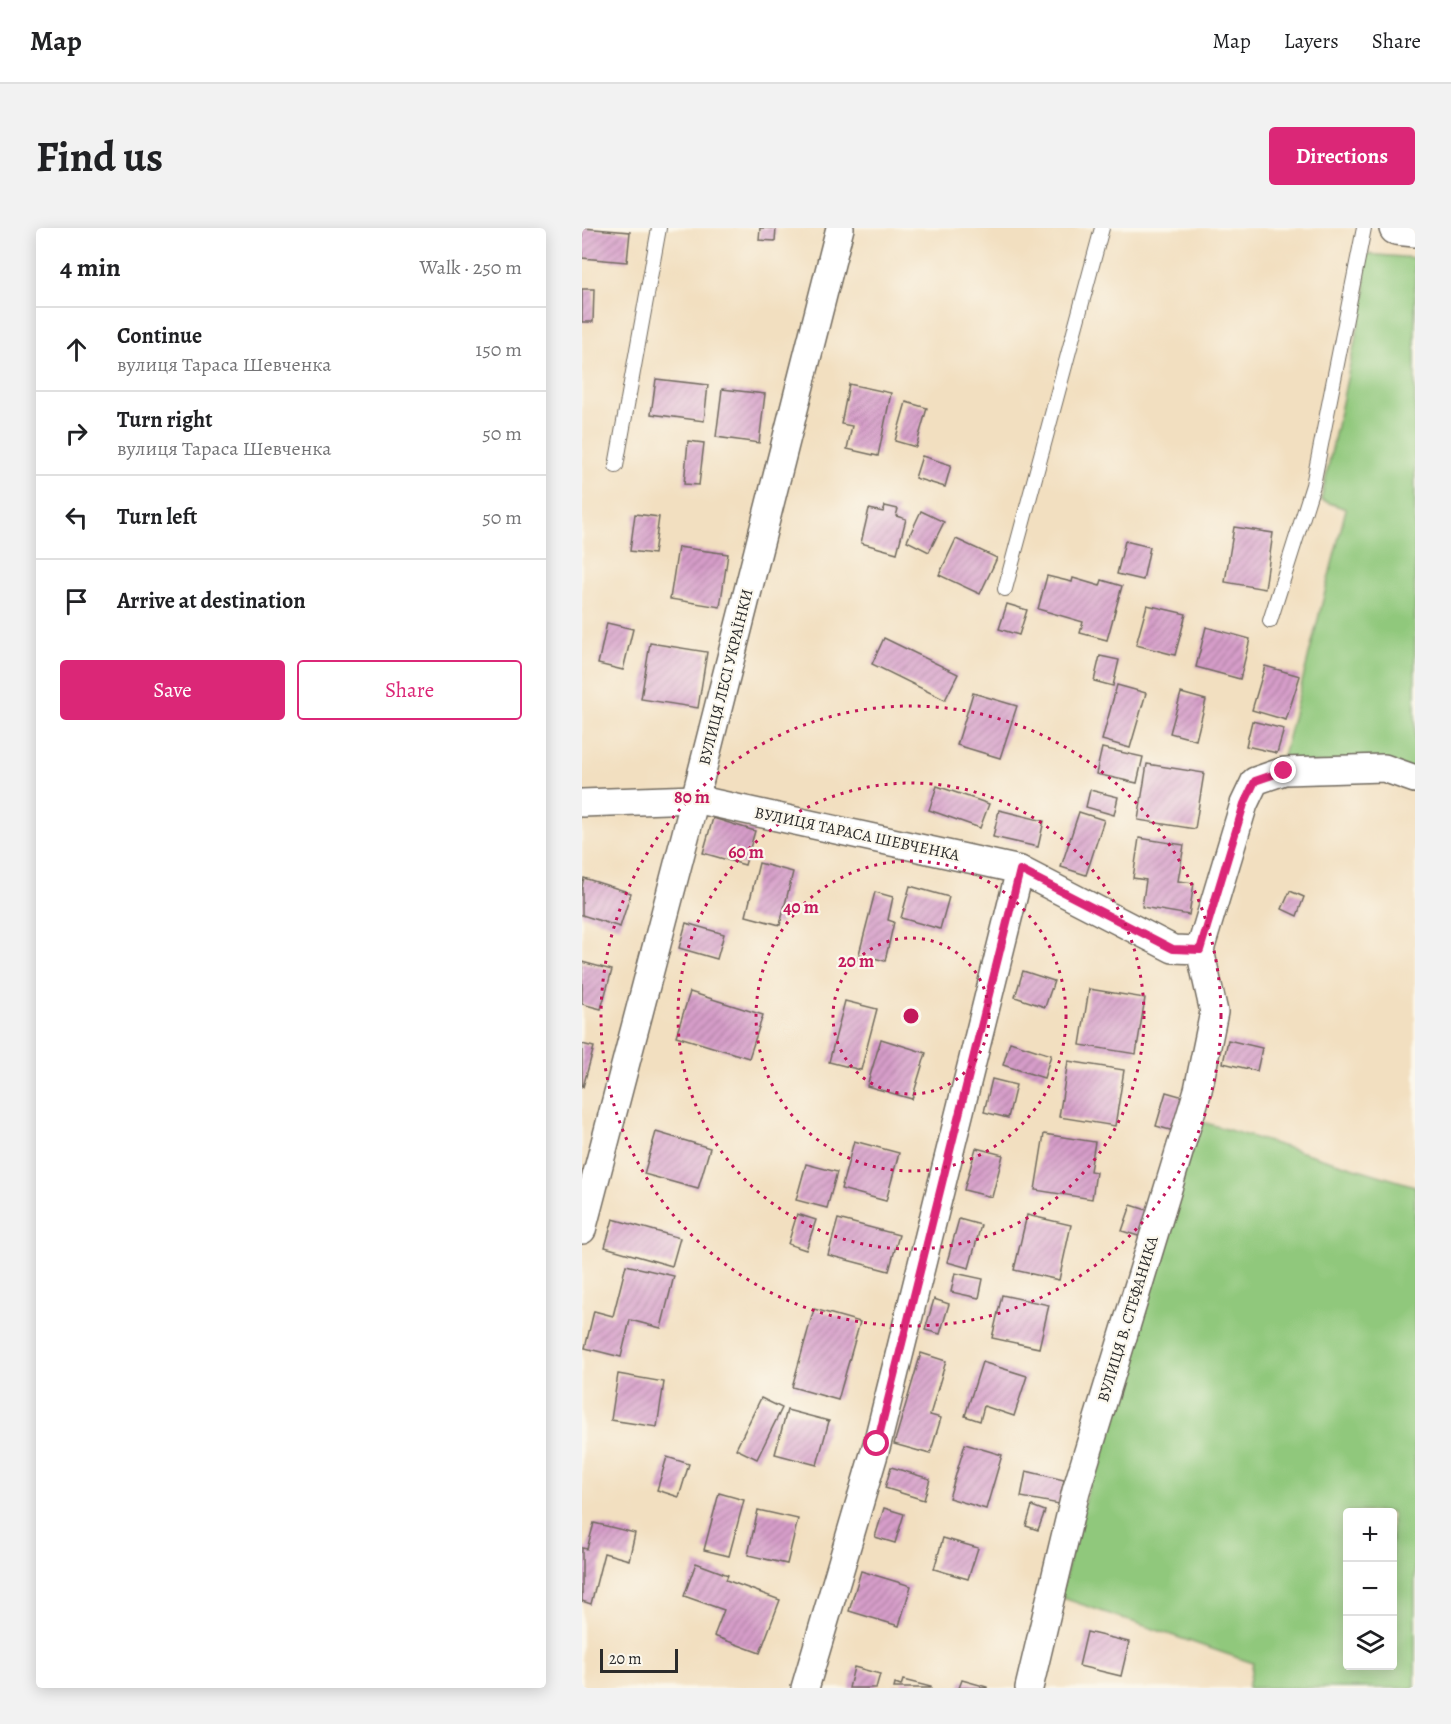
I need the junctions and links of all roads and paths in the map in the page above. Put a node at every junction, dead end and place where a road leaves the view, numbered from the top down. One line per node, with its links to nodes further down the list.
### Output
1 (659, 228): 7 (lane)
2 (840, 228): 11 (street, ВУЛИЦЯ ЛЕСІ УКРАЇНКИ)
3 (1102, 228): 8 (lane)
4 (1364, 228): 9 (lane)
5 (1396, 228): 6 (main road)
6 (1415, 230)
7 (616, 466)
8 (1005, 589)
9 (1270, 621)
10 (1415, 779): 14 (street)
11 (695, 799): 12 (street, ВУЛИЦЯ ТАРАСА ШЕВЧЕНКА); 13 (street, ВУЛИЦЯ ТАРАСА ШЕВЧЕНКА); 15 (street, ВУЛИЦЯ ЛЕСІ УКРАЇНКИ)
12 (582, 803)
13 (1020, 870): 14 (street, ВУЛИЦЯ ТАРАСА ШЕВЧЕНКА); 16 (street)
14 (1200, 950): 17 (street, ВУЛИЦЯ В. СТЕФАНИКА)
15 (582, 1230)
16 (805, 1688)
17 (1029, 1688)

